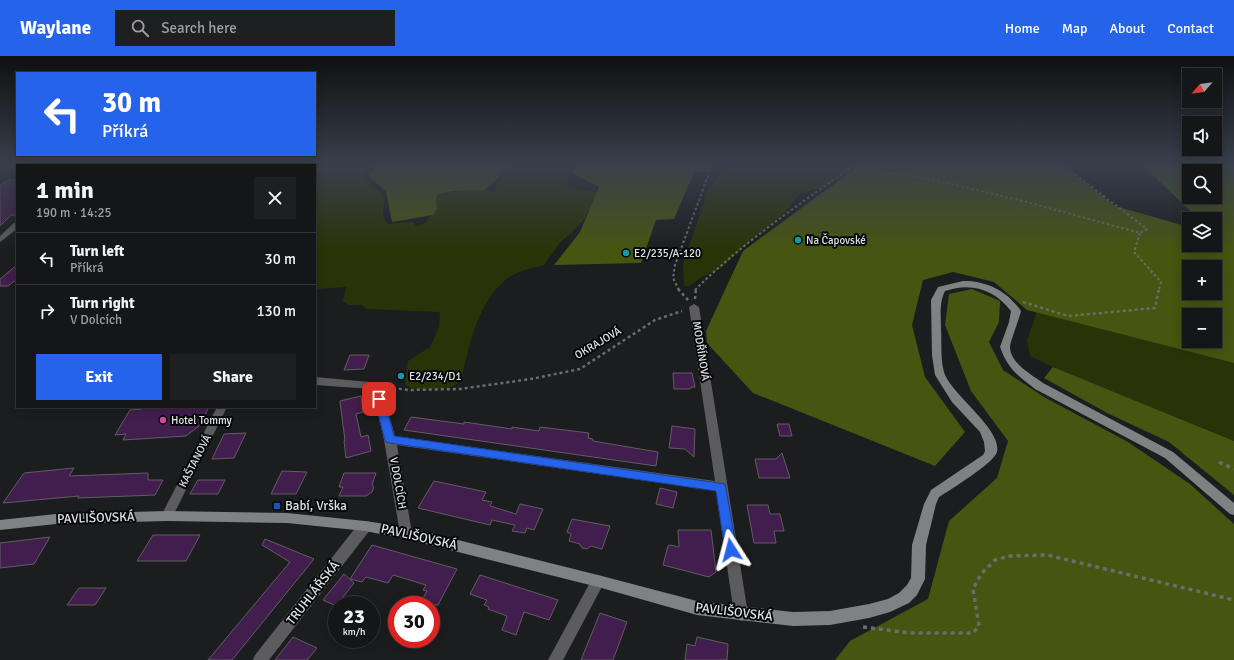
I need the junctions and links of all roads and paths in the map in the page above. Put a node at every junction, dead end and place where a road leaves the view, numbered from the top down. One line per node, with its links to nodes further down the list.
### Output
1 (701, 193): 9 (path)
2 (816, 193): 9 (path, MODŘÍNOVÁ)
3 (990, 193): 6 (path)
4 (1099, 193): 6 (path)
5 (16, 226): 7 (street)
6 (1140, 233): 8 (path)
7 (0, 240)
8 (999, 292): 17 (street); 24 (street, PAVLIŠOVSKÁ)
9 (694, 307): 11 (path, OKRAJOVÁ); 16 (street, MODŘÍNOVÁ)
10 (316, 381): 11 (street)
11 (376, 386): 13 (street, V DOLCÍCH)
12 (221, 408): 18 (street, KAŠTANOVÁ)
13 (390, 440): 16 (street); 21 (street, V DOLCÍCH)
14 (1219, 462): 15 (path)
15 (1234, 469)
16 (721, 487): 24 (street, MODŘÍNOVÁ)
17 (1234, 510)
18 (166, 516): 19 (street, PAVLIŠOVSKÁ); 20 (street, PAVLIŠOVSKÁ)
19 (0, 525)
20 (365, 526): 21 (street, PAVLIŠOVSKÁ); 26 (street, TRUHLÁŘSKÁ)
21 (406, 533): 22 (street, PAVLIŠOVSKÁ)
22 (598, 580): 24 (street, PAVLIŠOVSKÁ); 27 (street)
23 (1234, 600): 25 (path)
24 (741, 614)
25 (857, 626)
26 (260, 660)
27 (555, 660)

